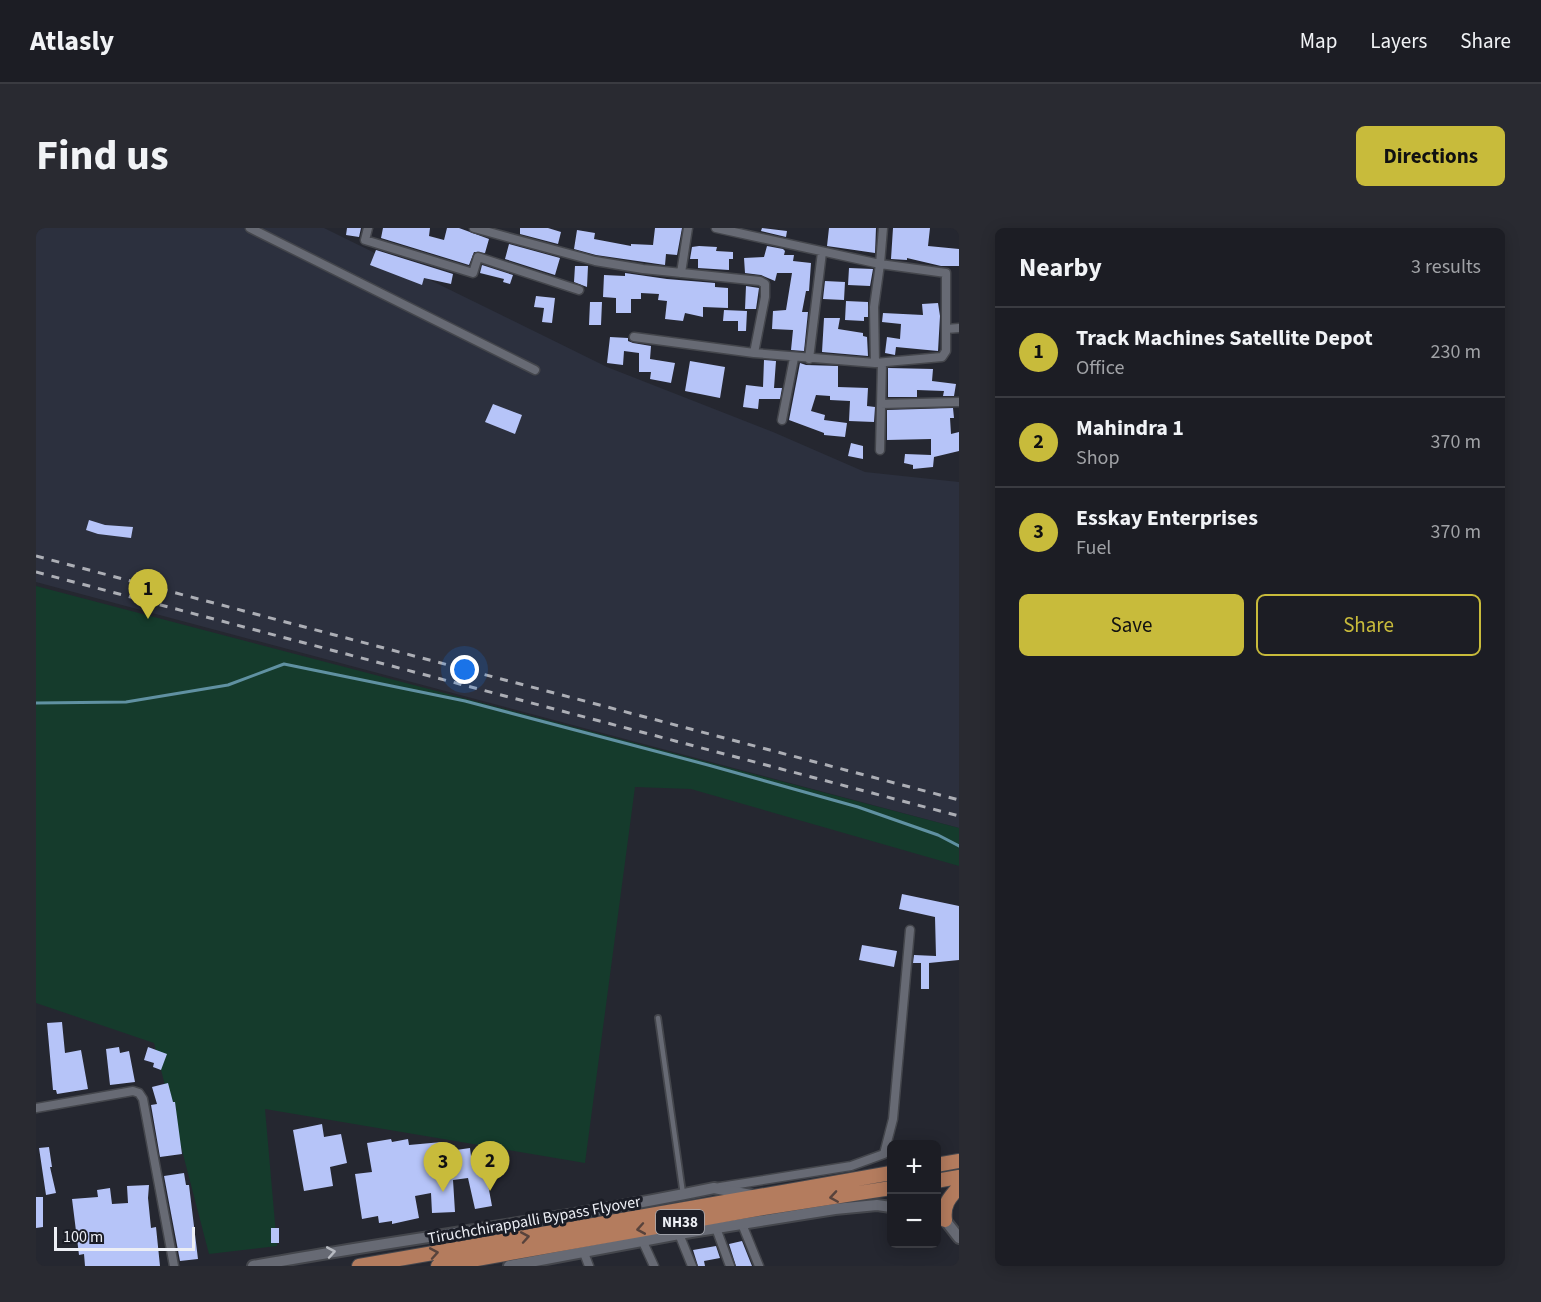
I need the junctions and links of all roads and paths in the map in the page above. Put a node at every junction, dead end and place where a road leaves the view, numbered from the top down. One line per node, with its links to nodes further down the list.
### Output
1 (250, 228): 19 (street)
2 (368, 228): 11 (street)
3 (474, 228): 7 (street)
4 (688, 228): 10 (street)
5 (716, 228): 8 (street)
6 (883, 228): 9 (street)
7 (493, 230): 10 (street)
8 (822, 252): 9 (street); 17 (street)
9 (880, 264): 13 (street); 18 (street)
10 (681, 273): 15 (street)
11 (579, 290)
12 (959, 328): 13 (street)
13 (946, 329): 18 (street)
14 (634, 338): 15 (street)
15 (754, 353): 16 (street)
16 (794, 358): 17 (street); 22 (street)
17 (809, 359): 18 (street)
18 (878, 363): 21 (street)
19 (535, 370)
20 (958, 402): 21 (street)
21 (881, 404): 23 (street)
22 (782, 420)
23 (880, 450)
24 (910, 930): 33 (street)
25 (658, 1018): 35 (lane)
26 (36, 1108): 46 (street)
27 (959, 1161): 28 (highway)
28 (941, 1164)
29 (887, 1174): 36 (highway, Tiruchchirappalli Bypass Flyover / NH38)
30 (959, 1177): 31 (highway)
31 (941, 1179)
32 (959, 1187): 38 (highway)
33 (714, 1188): 35 (street); 36 (street)
34 (887, 1189): 49 (highway, Tiruchchirappalli Bypass Flyover / NH38, one-way to 49)
35 (683, 1195): 47 (street, one-way to 35)
36 (757, 1196): 48 (highway, Tiruchchirappalli Bypass Flyover / NH38, one-way to 36)
37 (887, 1206): 39 (street)
38 (941, 1218): 42 (street)
39 (742, 1224): 40 (street); 55 (street)
40 (716, 1228): 41 (street); 54 (street)
41 (679, 1234): 43 (street); 53 (street)
42 (959, 1238)
43 (643, 1242): 44 (street); 52 (street)
44 (584, 1253): 45 (street); 51 (street)
45 (545, 1263): 50 (street)
46 (174, 1266)
47 (253, 1266)
48 (360, 1266)
49 (438, 1266)
50 (509, 1266)
51 (589, 1266)
52 (654, 1266)
53 (692, 1266)
54 (730, 1266)
55 (759, 1266)

